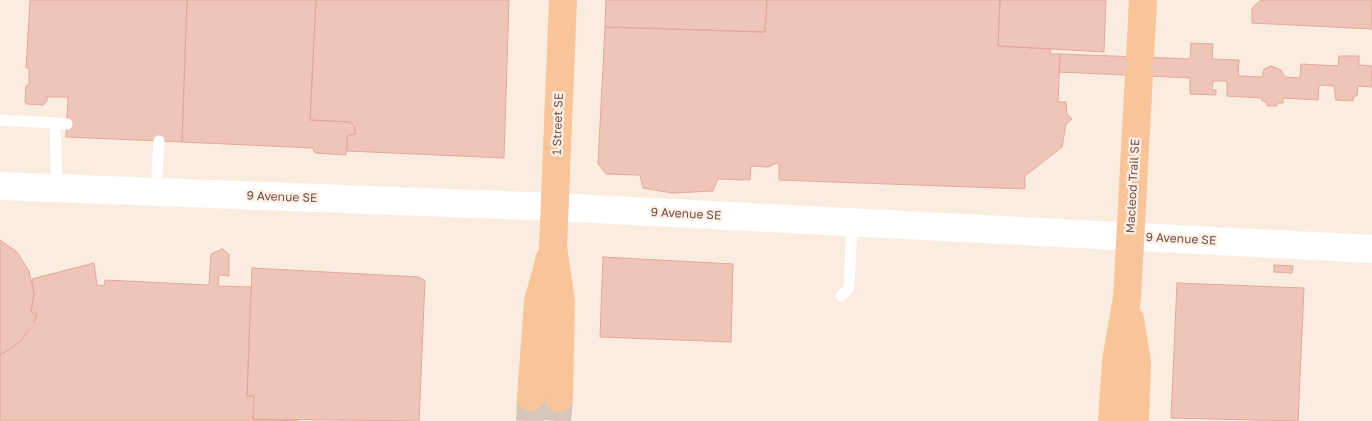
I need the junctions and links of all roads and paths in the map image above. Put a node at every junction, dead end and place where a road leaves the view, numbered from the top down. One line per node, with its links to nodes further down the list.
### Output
1 (563, 0): 8 (main road, 1 Street SE)
2 (1143, 0): 10 (main road, Macleod Trail SE)
3 (0, 120): 6 (lane)
4 (159, 141): 7 (lane)
5 (0, 186): 6 (main road, 9 Avenue SE)
6 (57, 188): 7 (main road, 9 Avenue SE)
7 (156, 192): 8 (main road, 9 Avenue SE)
8 (555, 207): 9 (main road, 9 Avenue SE); 11 (main road, 1 Street SE)
9 (852, 222): 10 (main road, 9 Avenue SE); 13 (lane)
10 (1131, 237): 12 (main road, 9 Avenue SE); 14 (main road, Macleod Trail SE)
11 (553, 247): 15 (main road, 1 Street SE); 16 (main road, 1 Street SE)
12 (1372, 249)
13 (841, 296)
14 (1127, 298): 17 (main road, Macleod Trail SE); 18 (main road, Macleod Trail SE)
15 (531, 397)
16 (559, 398)
17 (1112, 421)
18 (1135, 421)

